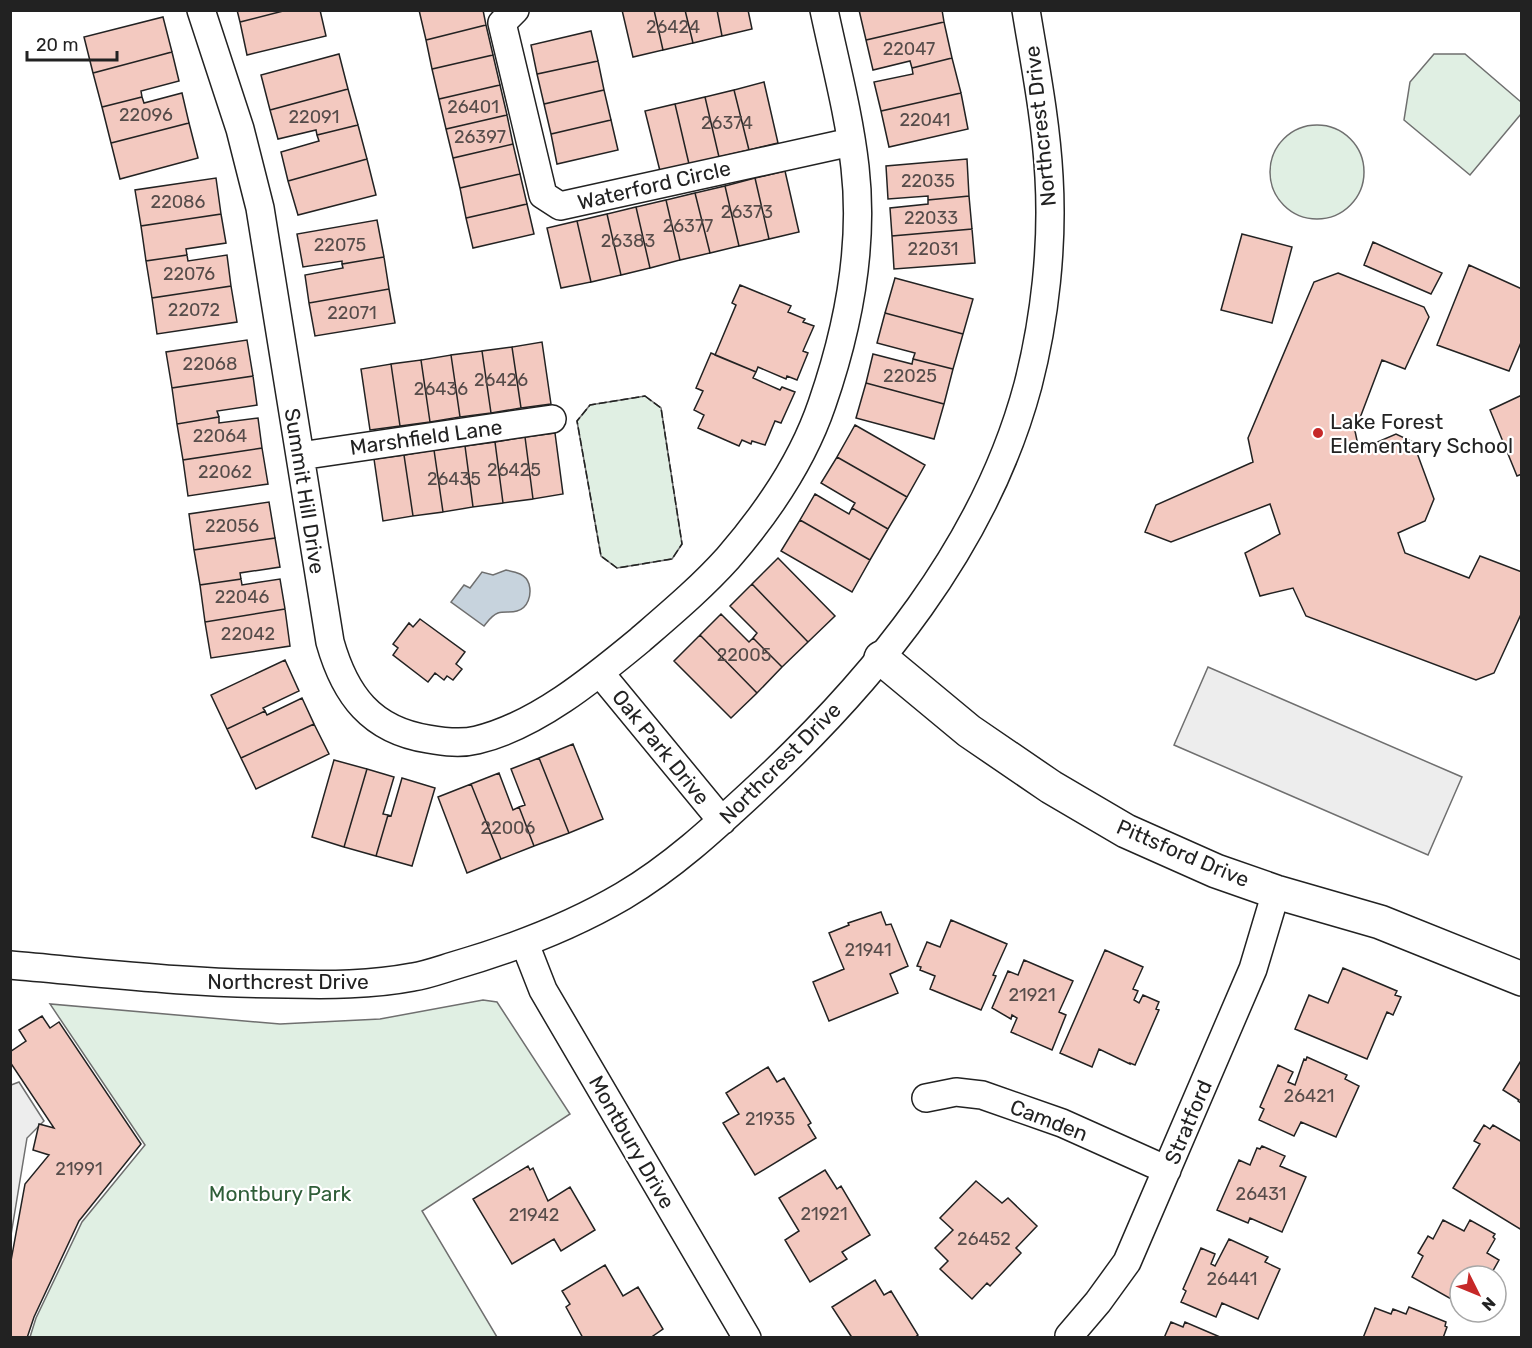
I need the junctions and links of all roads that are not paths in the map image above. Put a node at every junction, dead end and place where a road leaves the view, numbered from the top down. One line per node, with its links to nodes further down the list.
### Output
1 (201, 10): 7 (street, Summit Hill Drive)
2 (515, 10): 5 (street, Waterford Circle)
3 (824, 10): 5 (street, Summit Hill Drive)
4 (1026, 10): 8 (street, Northcrest Drive)
5 (851, 141): 9 (street, Summit Hill Drive)
6 (552, 419): 7 (street, Marshfield Lane)
7 (300, 456): 9 (street, Summit Hill Drive)
8 (881, 658): 10 (street, Northcrest Drive); 11 (street, Pittsford Drive)
9 (600, 673): 10 (street, Oak Park Drive)
10 (722, 821): 12 (street, Northcrest Drive)
11 (1276, 892): 14 (street, Pittsford Drive); 16 (street, Stratford)
12 (525, 944): 13 (street, Northcrest Drive); 18 (street, Montbury Drive)
13 (10, 965)
14 (1521, 979)
15 (926, 1098): 16 (street, Camden)
16 (1167, 1170): 17 (street, Stratford)
17 (1069, 1336)
18 (747, 1338)

